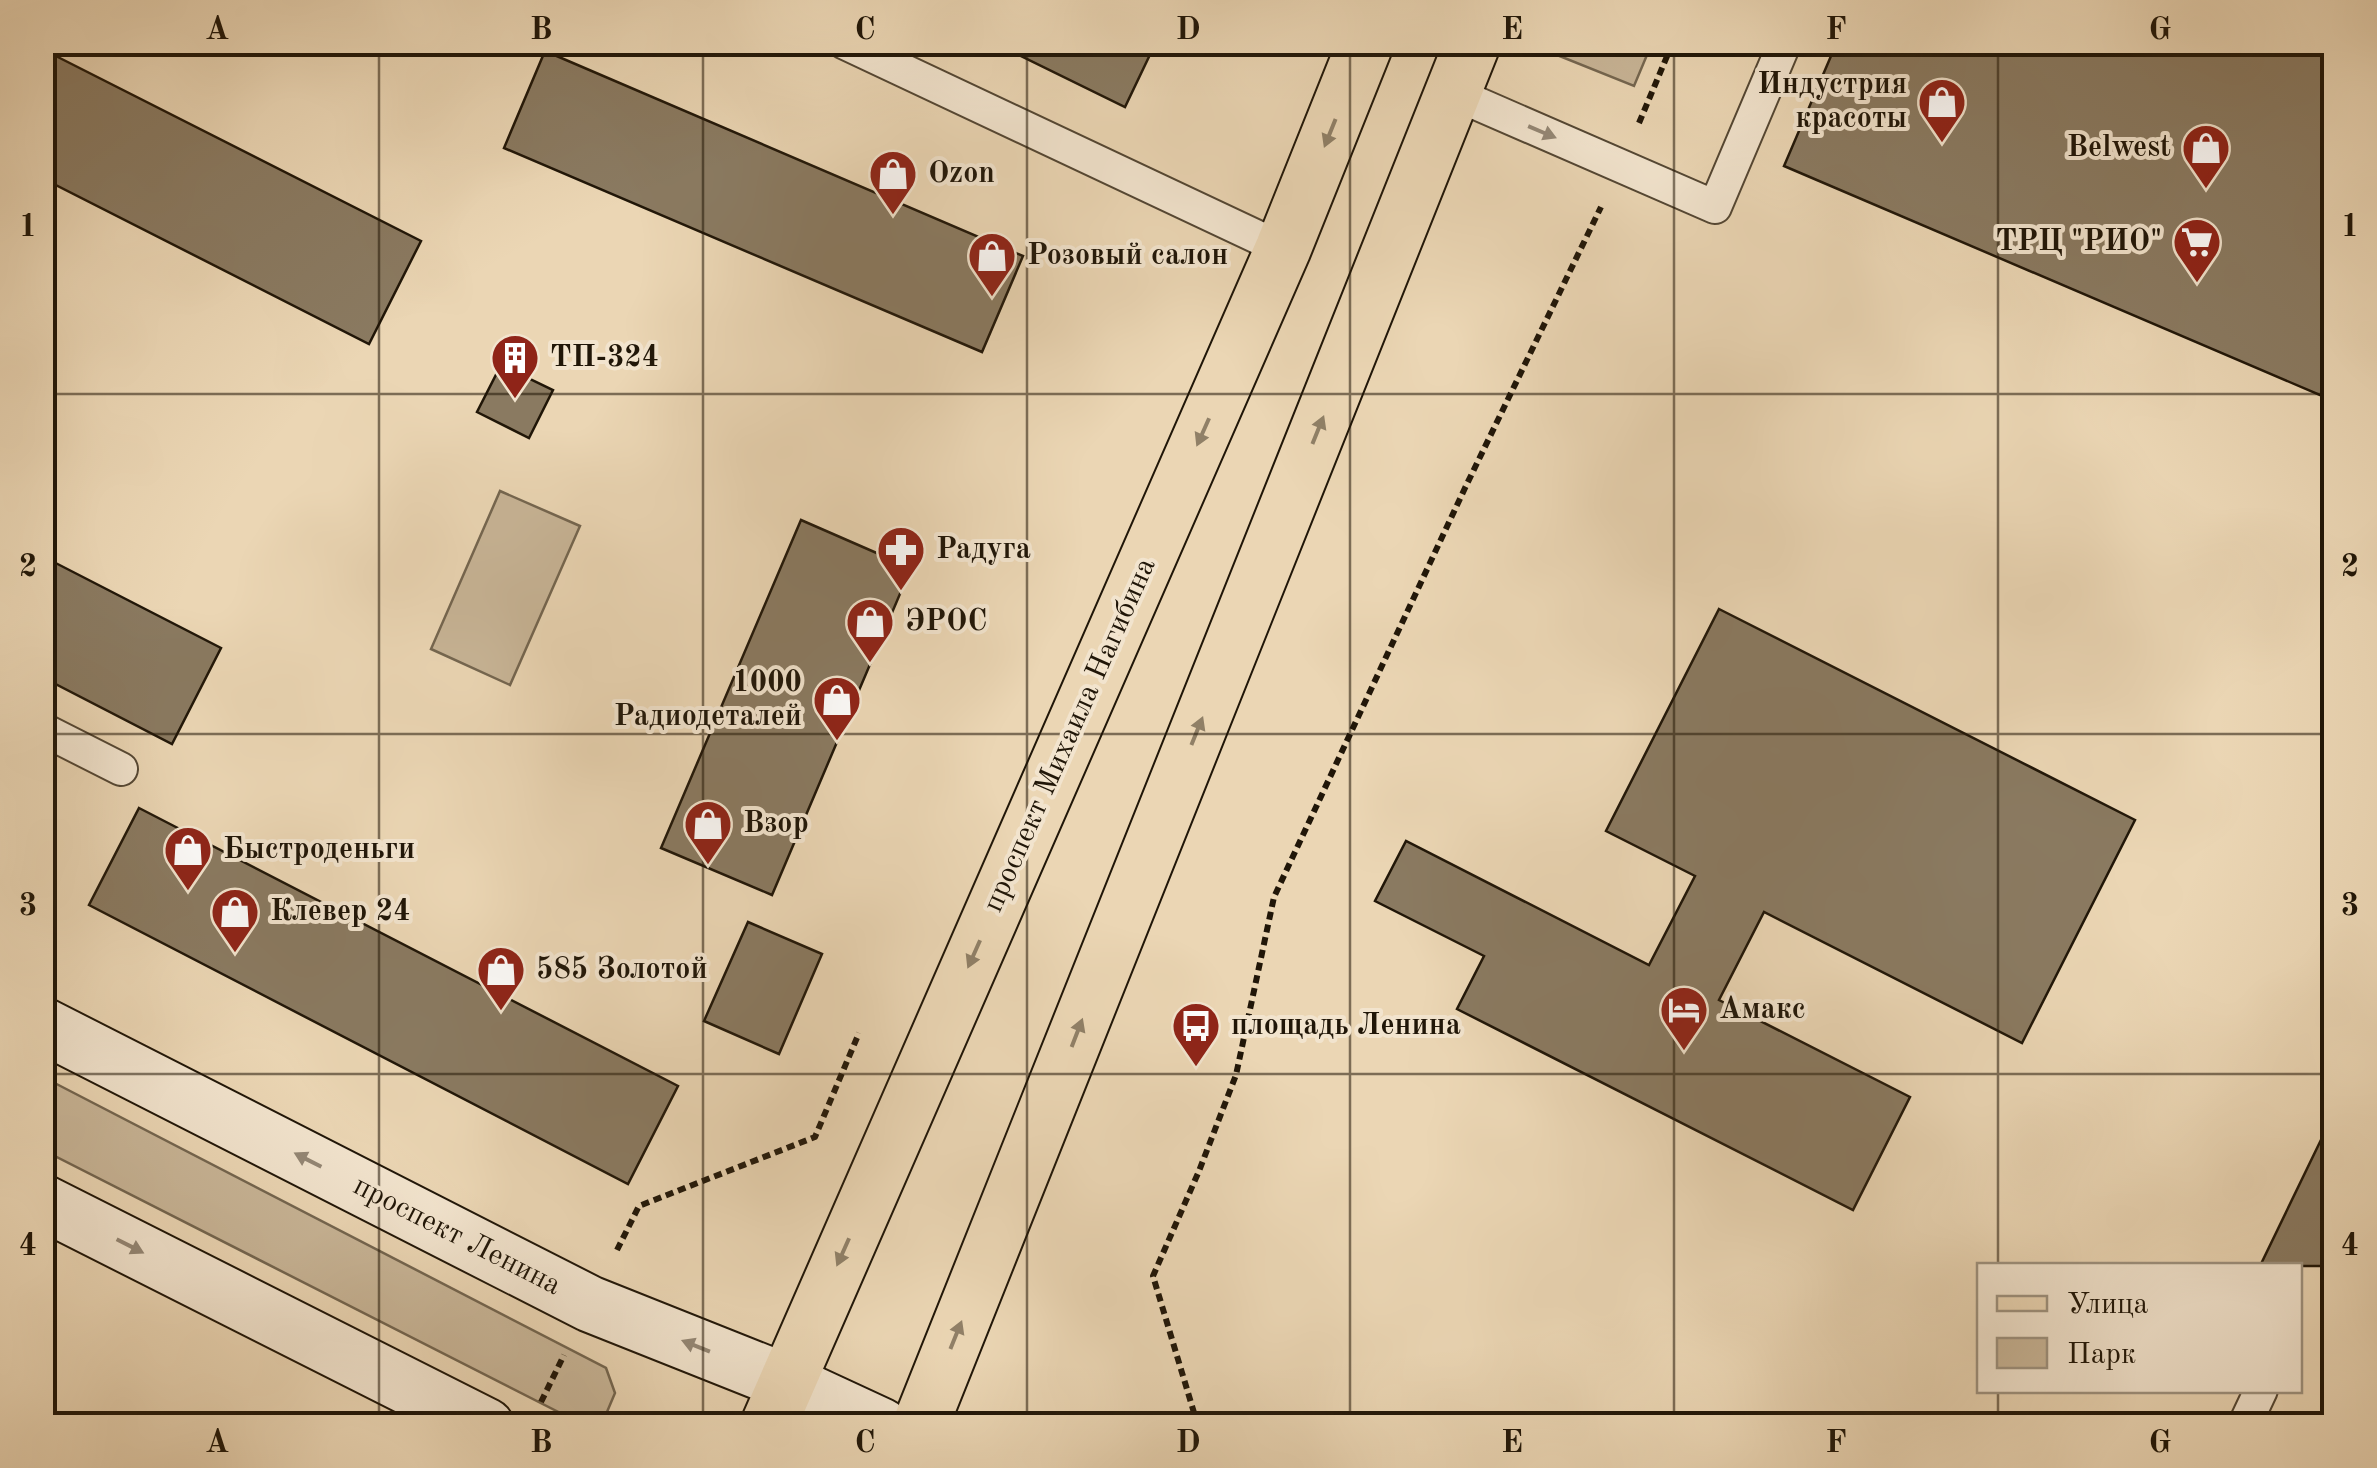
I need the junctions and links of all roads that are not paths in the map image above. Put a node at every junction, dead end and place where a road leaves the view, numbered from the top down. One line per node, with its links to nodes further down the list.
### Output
1 (843, 42): 6 (lane)
2 (1366, 42): 6 (main road, проспект Михаила Нагибина, one-way to 6)
3 (1474, 42): 5 (main road)
4 (1785, 42): 5 (lane, one-way to 4)
5 (1453, 94): 15 (main road, one-way to 5)
6 (1283, 249): 12 (main road, проспект Михаила Нагибина, one-way to 12)
7 (42, 728): 8 (lane)
8 (121, 769)
9 (42, 1025): 12 (main road, проспект Ленина, one-way to 9)
10 (42, 1202): 13 (main road, one-way to 13)
11 (2259, 1393): 16 (lane)
12 (777, 1404): 14 (main road, проспект Ленина)
13 (486, 1426)
14 (881, 1426)
15 (920, 1426)
16 (2244, 1426)

